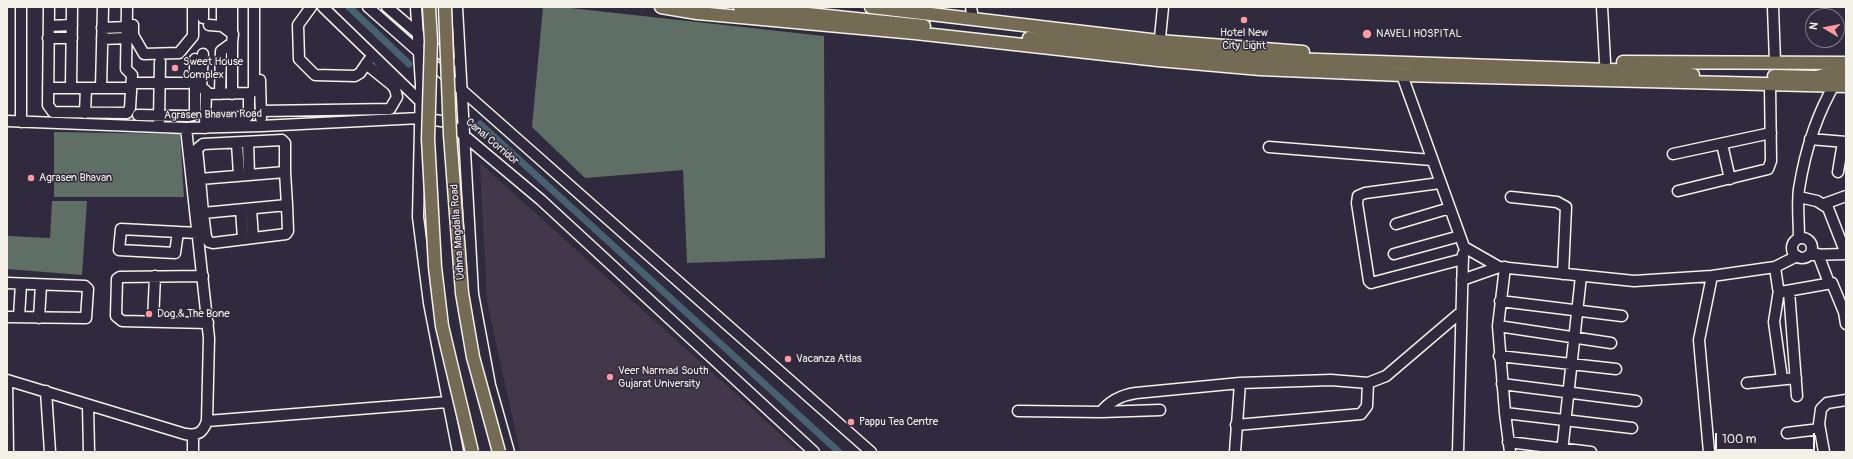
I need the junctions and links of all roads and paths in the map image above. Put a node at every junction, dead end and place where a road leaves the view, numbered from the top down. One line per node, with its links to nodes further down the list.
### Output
1 (21, 7): 75 (street)
2 (43, 7): 76 (street)
3 (48, 7): 31 (street)
4 (72, 7): 30 (street)
5 (102, 7): 34 (street)
6 (128, 7): 33 (street)
7 (133, 7): 8 (street)
8 (193, 7)
9 (203, 7): 32 (street)
10 (222, 7): 32 (street)
11 (232, 7): 35 (street)
12 (254, 7): 63 (street)
13 (259, 7): 68 (street)
14 (312, 7): 48 (street)
15 (323, 7): 44 (street)
16 (368, 7): 43 (street)
17 (387, 7): 36 (street)
18 (416, 7): 36 (street)
19 (430, 7): 182 (main road, bridge)
20 (445, 7): 183 (main road, Udhna Magdalla Road, bridge)
21 (457, 7): 49 (street)
22 (661, 7): 42 (main road)
23 (740, 7): 42 (main road)
24 (810, 7): 42 (main road)
25 (871, 7): 29 (main road)
26 (1163, 7): 42 (street)
27 (1602, 7): 46 (street)
28 (1773, 7): 47 (street)
29 (972, 13): 42 (main road)
30 (72, 25): 31 (street); 38 (street)
31 (48, 26): 37 (street)
32 (222, 26): 35 (street)
33 (127, 27): 34 (street); 39 (street)
34 (102, 28): 40 (street)
35 (232, 32): 41 (street)
36 (417, 33): 43 (street); 49 (street)
37 (48, 38): 38 (street); 58 (street)
38 (72, 38): 59 (street)
39 (127, 38): 40 (street); 55 (street)
40 (102, 39): 61 (street)
41 (232, 43): 65 (street); 66 (street)
42 (1158, 49): 46 (main road); 50 (main road); 51 (main road)
43 (420, 54): 62 (street); 67 (street)
44 (373, 55): 48 (street); 67 (street)
45 (160, 62): 52 (street)
46 (1605, 62): 47 (main road)
47 (1775, 62): 50 (main road)
48 (366, 64): 68 (street)
49 (459, 68): 62 (street)
50 (1845, 69): 56 (street)
51 (1402, 75): 54 (main road); 91 (street)
52 (160, 83): 53 (street); 55 (street); 71 (street)
53 (188, 83)
54 (1770, 85): 56 (main road); 83 (street)
55 (134, 86): 61 (street); 69 (street)
56 (1833, 86): 57 (main road); 85 (street)
57 (1846, 86)
58 (48, 88): 59 (street); 69 (street)
59 (71, 88): 60 (street)
60 (86, 88): 61 (street); 69 (street)
61 (101, 88)
62 (461, 89): 84 (street); 186 (street)
63 (249, 93): 66 (street); 77 (street)
64 (206, 94): 65 (street); 71 (street); 77 (street)
65 (220, 94): 66 (street)
66 (232, 94)
67 (420, 100): 72 (street); 73 (street)
68 (261, 111): 79 (street)
69 (90, 113): 78 (street)
70 (138, 115): 71 (street)
71 (159, 116): 81 (street)
72 (420, 118): 73 (street, Canal Corridor); 79 (street, Agrasen Bhavan Road); 162 (street)
73 (437, 119): 84 (street, Canal Corridor)
74 (7, 121): 75 (street, Agrasen Bhavan Road)
75 (21, 122): 76 (street, Agrasen Bhavan Road)
76 (44, 122): 78 (street, Agrasen Bhavan Road)
77 (205, 123): 80 (street, Agrasen Bhavan Road); 82 (street, Agrasen Bhavan Road)
78 (93, 125): 81 (street, Agrasen Bhavan Road)
79 (261, 126): 80 (street, Agrasen Bhavan Road)
80 (241, 127): 86 (street)
81 (159, 128): 82 (street, Agrasen Bhavan Road)
82 (186, 128): 99 (street)
83 (1771, 133): 88 (street); 96 (street)
84 (463, 134): 184 (street); 185 (street, Canal Corridor)
85 (1810, 139): 87 (street); 102 (street)
86 (242, 142): 92 (street); 94 (street); 95 (street)
87 (1845, 142): 93 (street)
88 (1722, 144): 90 (street); 96 (street)
89 (1268, 147): 91 (street)
90 (1673, 154)
91 (1432, 160): 97 (street)
92 (285, 172): 94 (street); 104 (street)
93 (1838, 172)
94 (244, 175): 95 (street)
95 (200, 179): 99 (street)
96 (1730, 179): 98 (street)
97 (1440, 183): 105 (street); 120 (street)
98 (1678, 191)
99 (197, 192): 107 (street); 110 (street)
100 (1846, 196): 103 (street)
101 (1512, 197): 123 (street)
102 (1799, 198): 103 (street); 113 (street)
103 (1824, 204): 111 (street)
104 (287, 205): 106 (street); 114 (street)
105 (1450, 208): 108 (street); 112 (street)
106 (246, 209): 107 (street); 114 (street)
107 (203, 213): 114 (street)
108 (1396, 224)
109 (178, 232): 109 (street); 110 (street)
110 (198, 233): 125 (street)
111 (1842, 233): 117 (street)
112 (1460, 236): 115 (street); 116 (street)
113 (1799, 238): 118 (street); 119 (street)
114 (248, 239)
115 (1464, 247): 120 (street); 121 (street)
116 (1394, 254)
117 (1846, 254): 118 (street)
118 (1814, 255): 119 (street); 130 (street)
119 (1797, 256): 122 (street)
120 (1463, 259): 128 (street)
121 (1502, 267): 123 (street); 128 (street); 134 (street)
122 (1775, 267): 127 (street); 133 (street)
123 (1563, 274): 126 (street)
124 (155, 276): 125 (street); 141 (street); 141 (street)
125 (203, 276): 142 (street)
126 (1581, 276): 127 (street); 135 (street)
127 (1712, 276): 190 (street)
128 (1462, 280): 136 (street)
129 (7, 283): 131 (street)
130 (1829, 283): 133 (street); 143 (street)
131 (20, 284): 132 (street); 139 (street)
132 (41, 285): 140 (street); 140 (street)
133 (1784, 291): 150 (street); 151 (street)
134 (1500, 301): 135 (street); 144 (street)
135 (1578, 310): 137 (street); 145 (street)
136 (1461, 312): 154 (street); 188 (street)
137 (1622, 316)
138 (7, 317): 139 (street)
139 (19, 317): 140 (street)
140 (39, 318)
141 (153, 322): 142 (street)
142 (208, 323): 168 (street)
143 (1846, 324)
144 (1498, 326): 145 (street); 147 (street)
145 (1576, 338): 146 (street); 148 (street)
146 (1611, 343)
147 (1499, 356): 148 (street); 156 (street)
148 (1572, 364): 149 (street); 158 (street)
149 (1616, 369)
150 (1796, 378): 151 (street); 159 (street)
151 (1782, 379): 155 (street)
152 (7, 380): 157 (street); 177 (street)
153 (1240, 383): 154 (street); 166 (street); 170 (street)
154 (1368, 383): 170 (street)
155 (1747, 383)
156 (1502, 384): 158 (street); 167 (street)
157 (46, 391): 163 (street); 178 (street)
158 (1568, 392): 161 (street); 169 (street)
159 (1798, 396)
160 (1846, 400): 172 (street)
161 (1636, 401)
162 (448, 402): 168 (street); 181 (street)
163 (88, 406): 174 (street); 179 (street)
164 (1160, 410): 166 (street)
165 (1018, 411): 166 (street)
166 (1101, 412)
167 (1505, 413): 169 (street); 175 (street)
168 (207, 421): 174 (street)
169 (1566, 421): 171 (street); 176 (street)
170 (1236, 425): 187 (street)
171 (1632, 428)
172 (1820, 429): 173 (street); 191 (street)
173 (1787, 433)
174 (193, 435): 180 (street)
175 (1509, 447): 176 (street)
176 (1563, 450): 189 (street)
177 (8, 452)
178 (50, 452)
179 (89, 452)
180 (193, 452)
181 (458, 452)
182 (472, 452)
183 (499, 452)
184 (509, 452)
185 (814, 452)
186 (871, 452)
187 (1235, 452)
188 (1458, 452)
189 (1591, 452)
190 (1709, 452)
191 (1824, 452)

